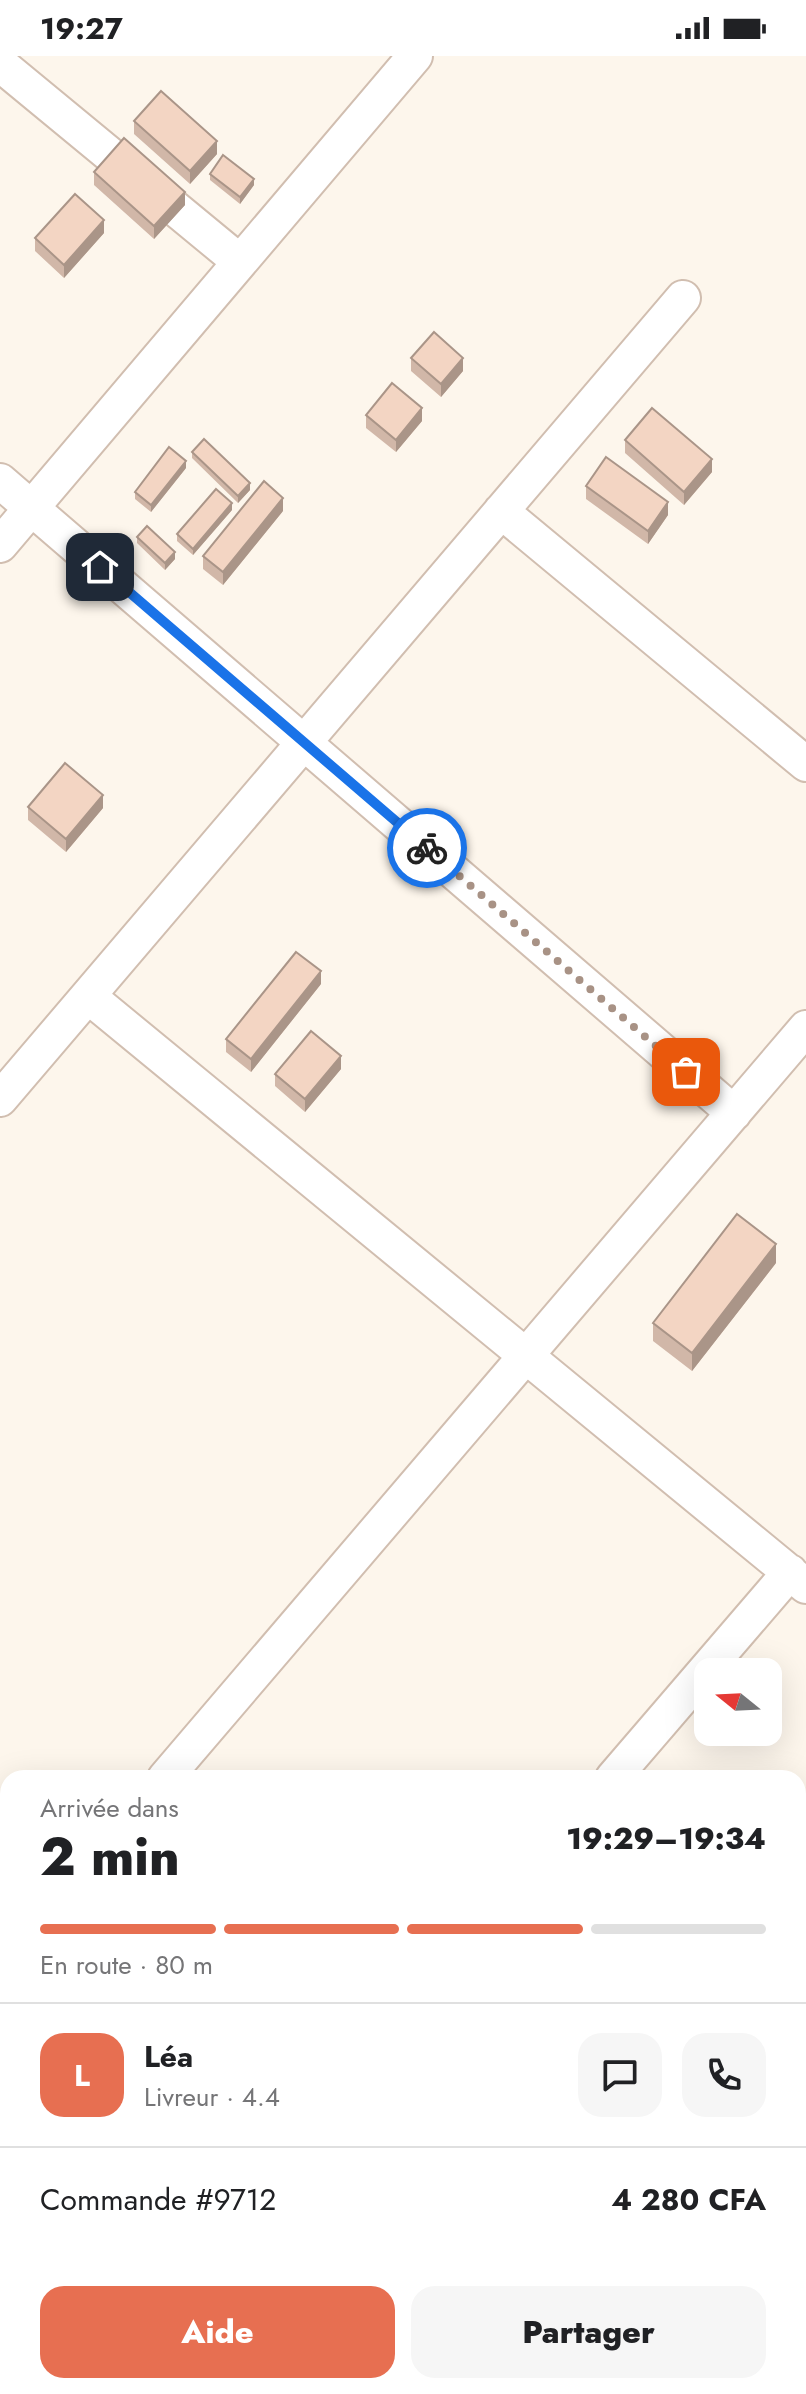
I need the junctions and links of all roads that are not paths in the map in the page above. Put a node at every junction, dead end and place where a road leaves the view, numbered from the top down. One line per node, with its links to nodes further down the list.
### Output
1 (415, 56): 3 (street)
2 (0, 64): 3 (street)
3 (240, 262): 6 (street)
4 (683, 298): 7 (street)
5 (0, 481): 6 (street)
6 (31, 508): 8 (street); 9 (street)
7 (501, 511): 9 (street); 10 (street)
8 (0, 545)
9 (304, 743): 11 (street); 14 (street)
10 (806, 764)
11 (88, 996): 13 (street); 15 (street)
12 (806, 1028): 14 (street)
13 (0, 1099)
14 (734, 1113): 15 (street)
15 (525, 1357): 16 (street); 17 (street)
16 (798, 1579): 18 (street)
17 (172, 1770)
18 (620, 1770)

